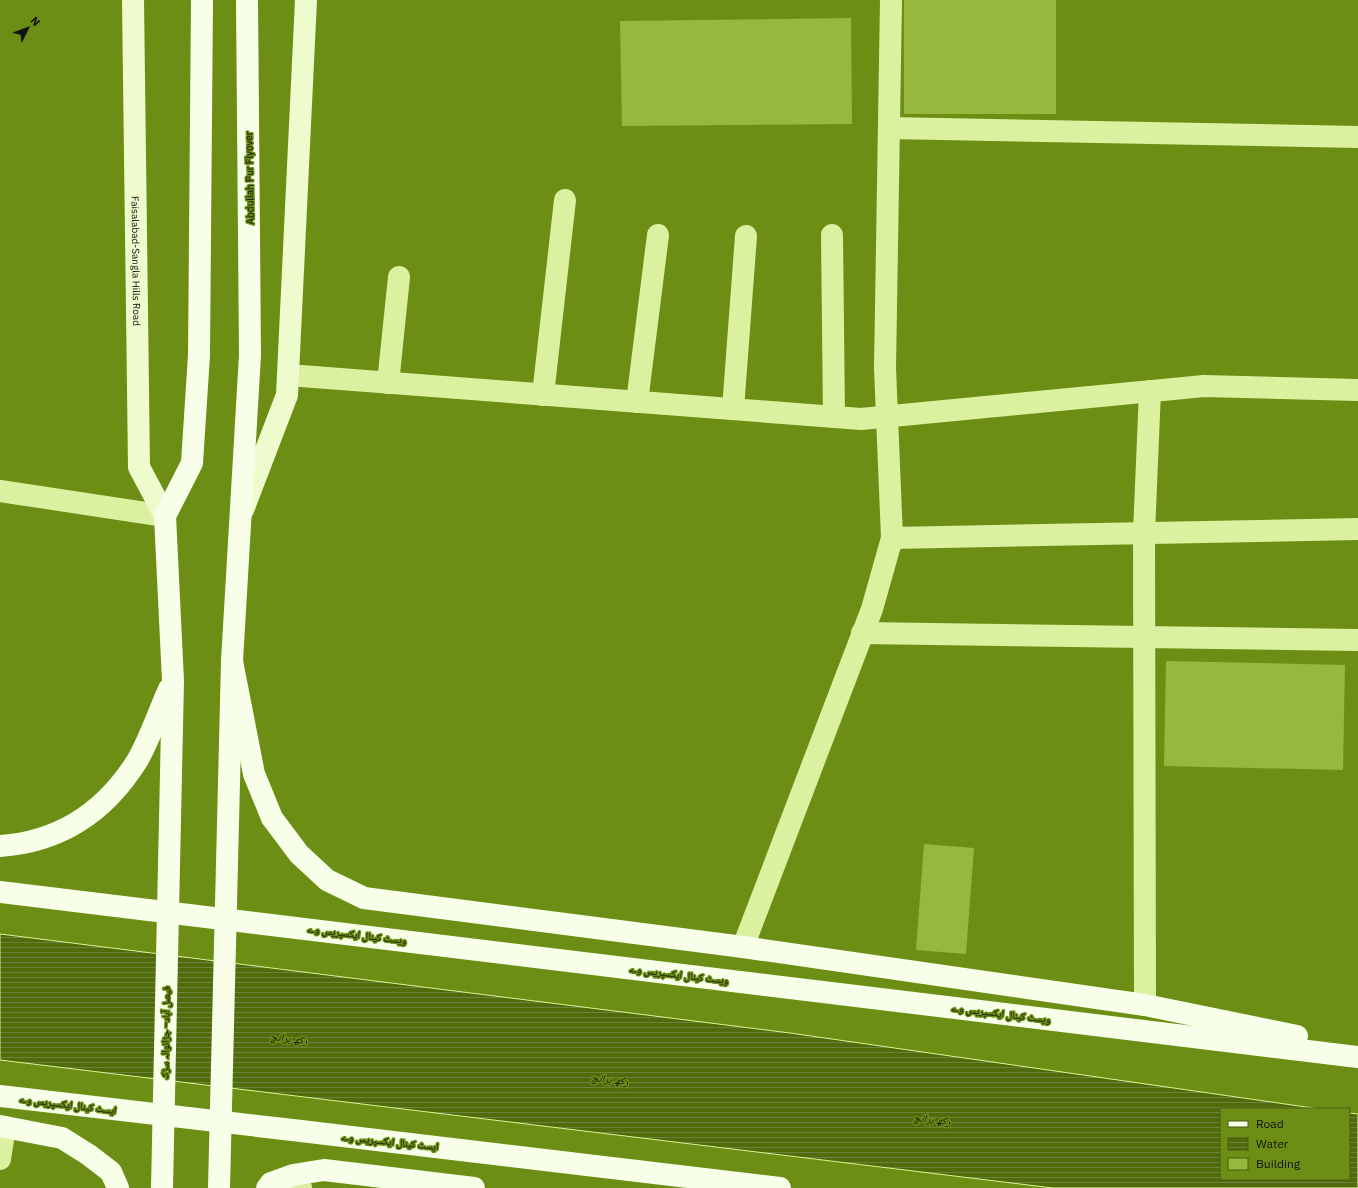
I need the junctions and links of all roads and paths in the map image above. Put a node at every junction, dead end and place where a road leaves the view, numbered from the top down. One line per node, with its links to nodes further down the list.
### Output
1 (133, 0): 24 (main road, Faisalabad-Sangla Hills Road)
2 (202, 0): 24 (main road)
3 (247, 0): 23 (main road, Abdullah Pur Flyover)
4 (306, 0): 13 (main road)
5 (891, 0): 6 (street)
6 (889, 128): 7 (street); 20 (street)
7 (1358, 137)
8 (565, 200): 17 (street)
9 (658, 235): 18 (street)
10 (832, 235): 21 (street)
11 (746, 236): 19 (street)
12 (399, 277): 14 (street)
13 (288, 375): 14 (street); 23 (main road)
14 (388, 383): 17 (street)
15 (1358, 390): 16 (street)
16 (1150, 391): 20 (street); 26 (street)
17 (544, 395): 18 (street)
18 (637, 402): 19 (street)
19 (733, 409): 21 (street)
20 (887, 416): 21 (street); 27 (street)
21 (834, 417)
22 (0, 491): 24 (street)
23 (242, 513): 31 (main road, Abdullah Pur Flyover)
24 (165, 516): 32 (main road, فیصل آباد– جڑانوالہ سڑک)
25 (1358, 529): 26 (street)
26 (1144, 533): 27 (street); 29 (street)
27 (892, 538): 28 (street)
28 (862, 634): 29 (street); 35 (street)
29 (1144, 637): 30 (street); 36 (street)
30 (1358, 640)
31 (232, 661): 35 (main road); 45 (main road)
32 (173, 681): 33 (main road); 44 (main road, فیصل آباد– جڑانوالہ سڑک)
33 (0, 846)
34 (0, 892): 38 (main road, ویسٹ کینال ایکسپریس وے)
35 (743, 947): 36 (main road)
36 (1145, 1005): 37 (main road)
37 (1358, 1049)
38 (1358, 1057)
39 (0, 1096): 48 (main road, ایسٹ کینال ایکسپریس وے)
40 (2, 1127): 41 (street); 43 (main road)
41 (0, 1158)
42 (269, 1186): 46 (street); 47 (main road)
43 (118, 1188)
44 (162, 1188)
45 (219, 1188)
46 (301, 1188)
47 (474, 1188)
48 (780, 1188)

